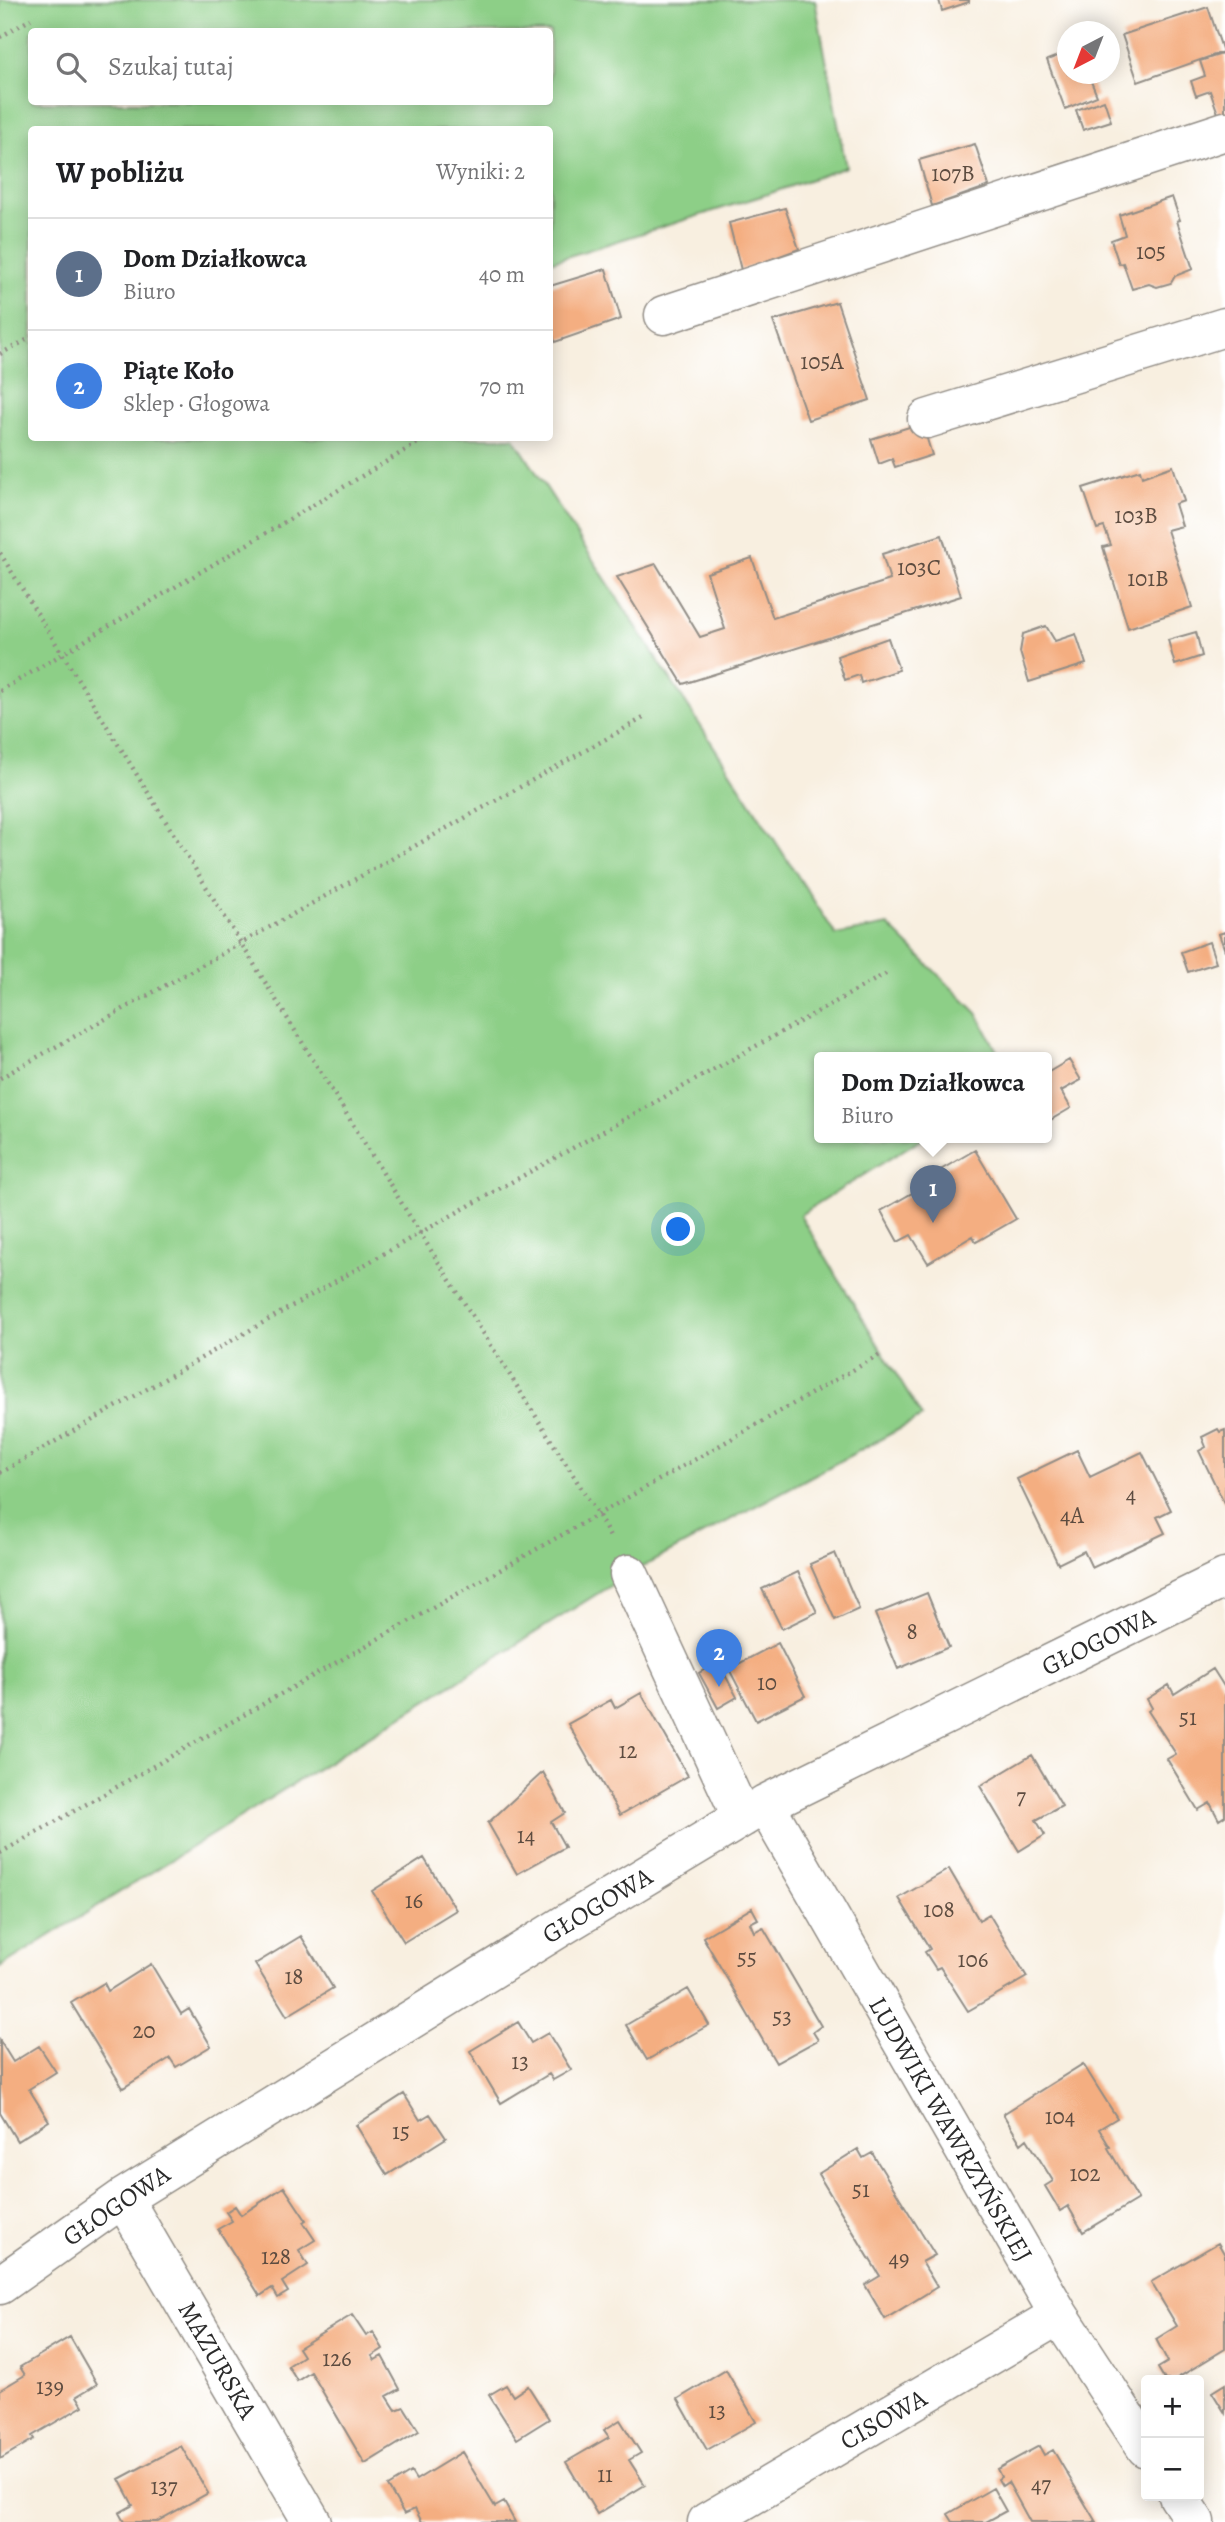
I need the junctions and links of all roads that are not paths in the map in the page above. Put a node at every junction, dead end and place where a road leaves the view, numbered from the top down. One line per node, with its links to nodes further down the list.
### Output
1 (1225, 131): 2 (street)
2 (664, 315)
3 (1225, 327): 4 (street)
4 (927, 419)
5 (629, 1574): 7 (street, LUDWIKI WAWRZYŃSKIEJ)
6 (1225, 1578): 7 (street, GŁOGOWA)
7 (754, 1811): 8 (street, GŁOGOWA); 10 (street, LUDWIKI WAWRZYŃSKIEJ)
8 (123, 2198): 9 (street, GŁOGOWA); 13 (street, MAZURSKA)
9 (0, 2285)
10 (1059, 2315): 11 (street, LUDWIKI WAWRZYŃSKIEJ); 14 (street, CISOWA)
11 (1141, 2440)
12 (1181, 2501): 15 (street)
13 (313, 2522)
14 (707, 2522)
15 (1195, 2522)

